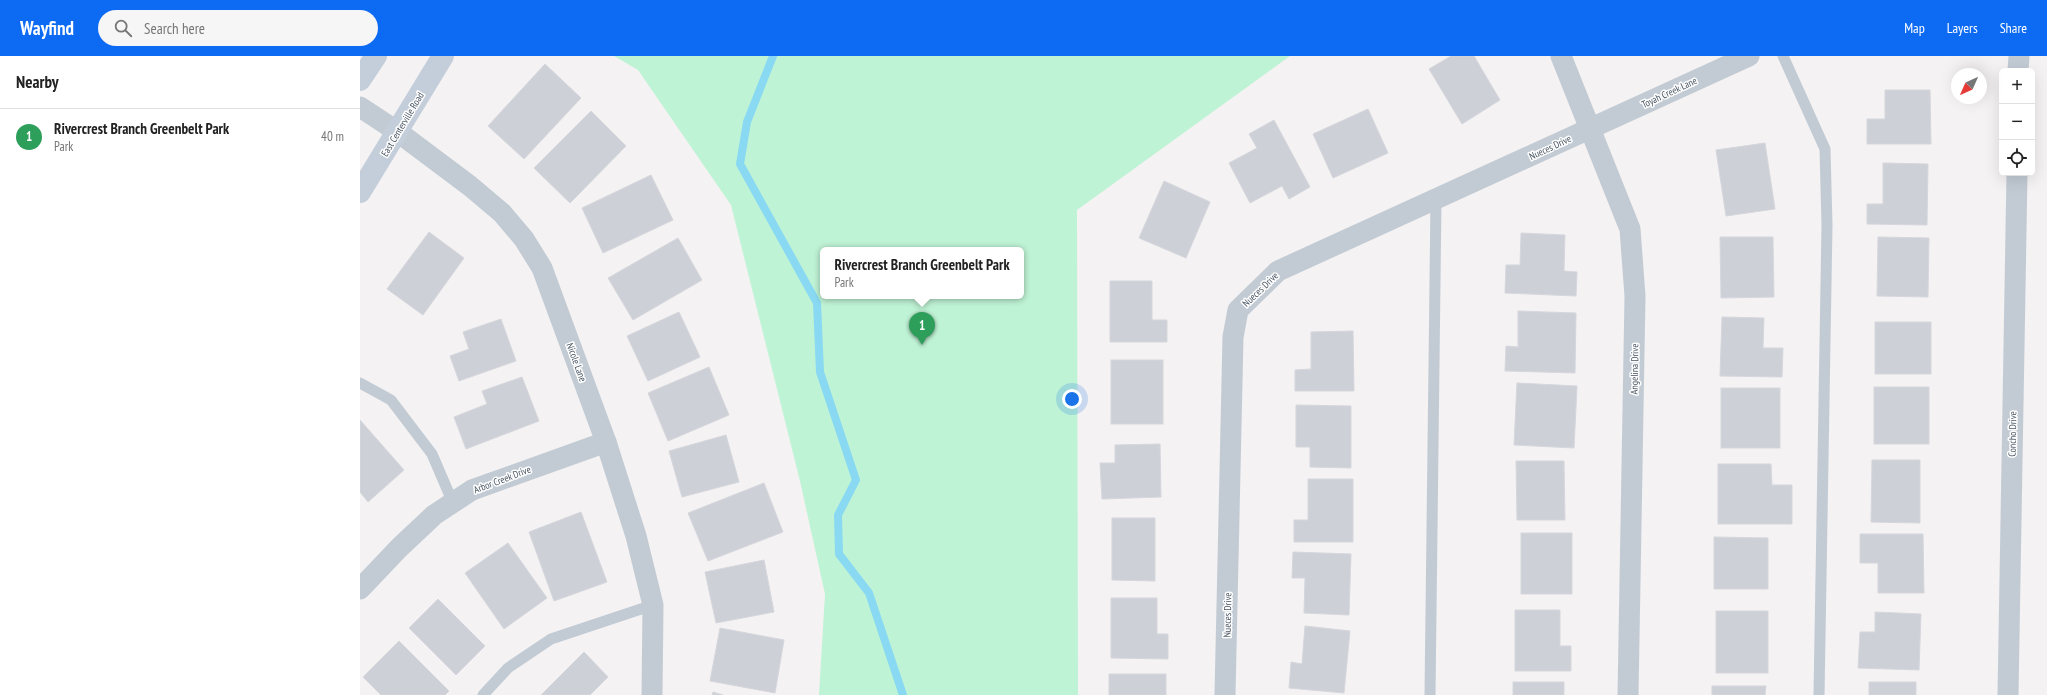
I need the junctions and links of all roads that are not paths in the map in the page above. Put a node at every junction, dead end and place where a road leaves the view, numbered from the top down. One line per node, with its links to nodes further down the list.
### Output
1 (376, 56): 8 (main road)
2 (443, 56): 11 (main road, East Centerville Road)
3 (1561, 56): 10 (street, Angelina Drive)
4 (1749, 56): 10 (street, Toyah Creek Lane)
5 (1783, 56): 25 (lane)
6 (2019, 56): 7 (street)
7 (2018, 68)
8 (360, 80)
9 (360, 107): 11 (street, Nicole Lane)
10 (1589, 129): 14 (street, Nueces Drive); 24 (street, Angelina Drive)
11 (398, 132): 13 (main road, East Centerville Road); 16 (street, Nicole Lane)
12 (2017, 176): 26 (street, Concho Drive)
13 (360, 192)
14 (1436, 199): 22 (street, Nueces Drive); 23 (lane)
15 (360, 383): 17 (lane)
16 (606, 442): 17 (street, Arbor Creek Drive); 19 (street, Nicole Lane)
17 (452, 503): 18 (street, Arbor Creek Drive)
18 (360, 589)
19 (653, 605): 20 (lane); 21 (street, Nicole Lane)
20 (483, 695)
21 (652, 695)
22 (1225, 695)
23 (1430, 695)
24 (1628, 695)
25 (1818, 695)
26 (2008, 695)

